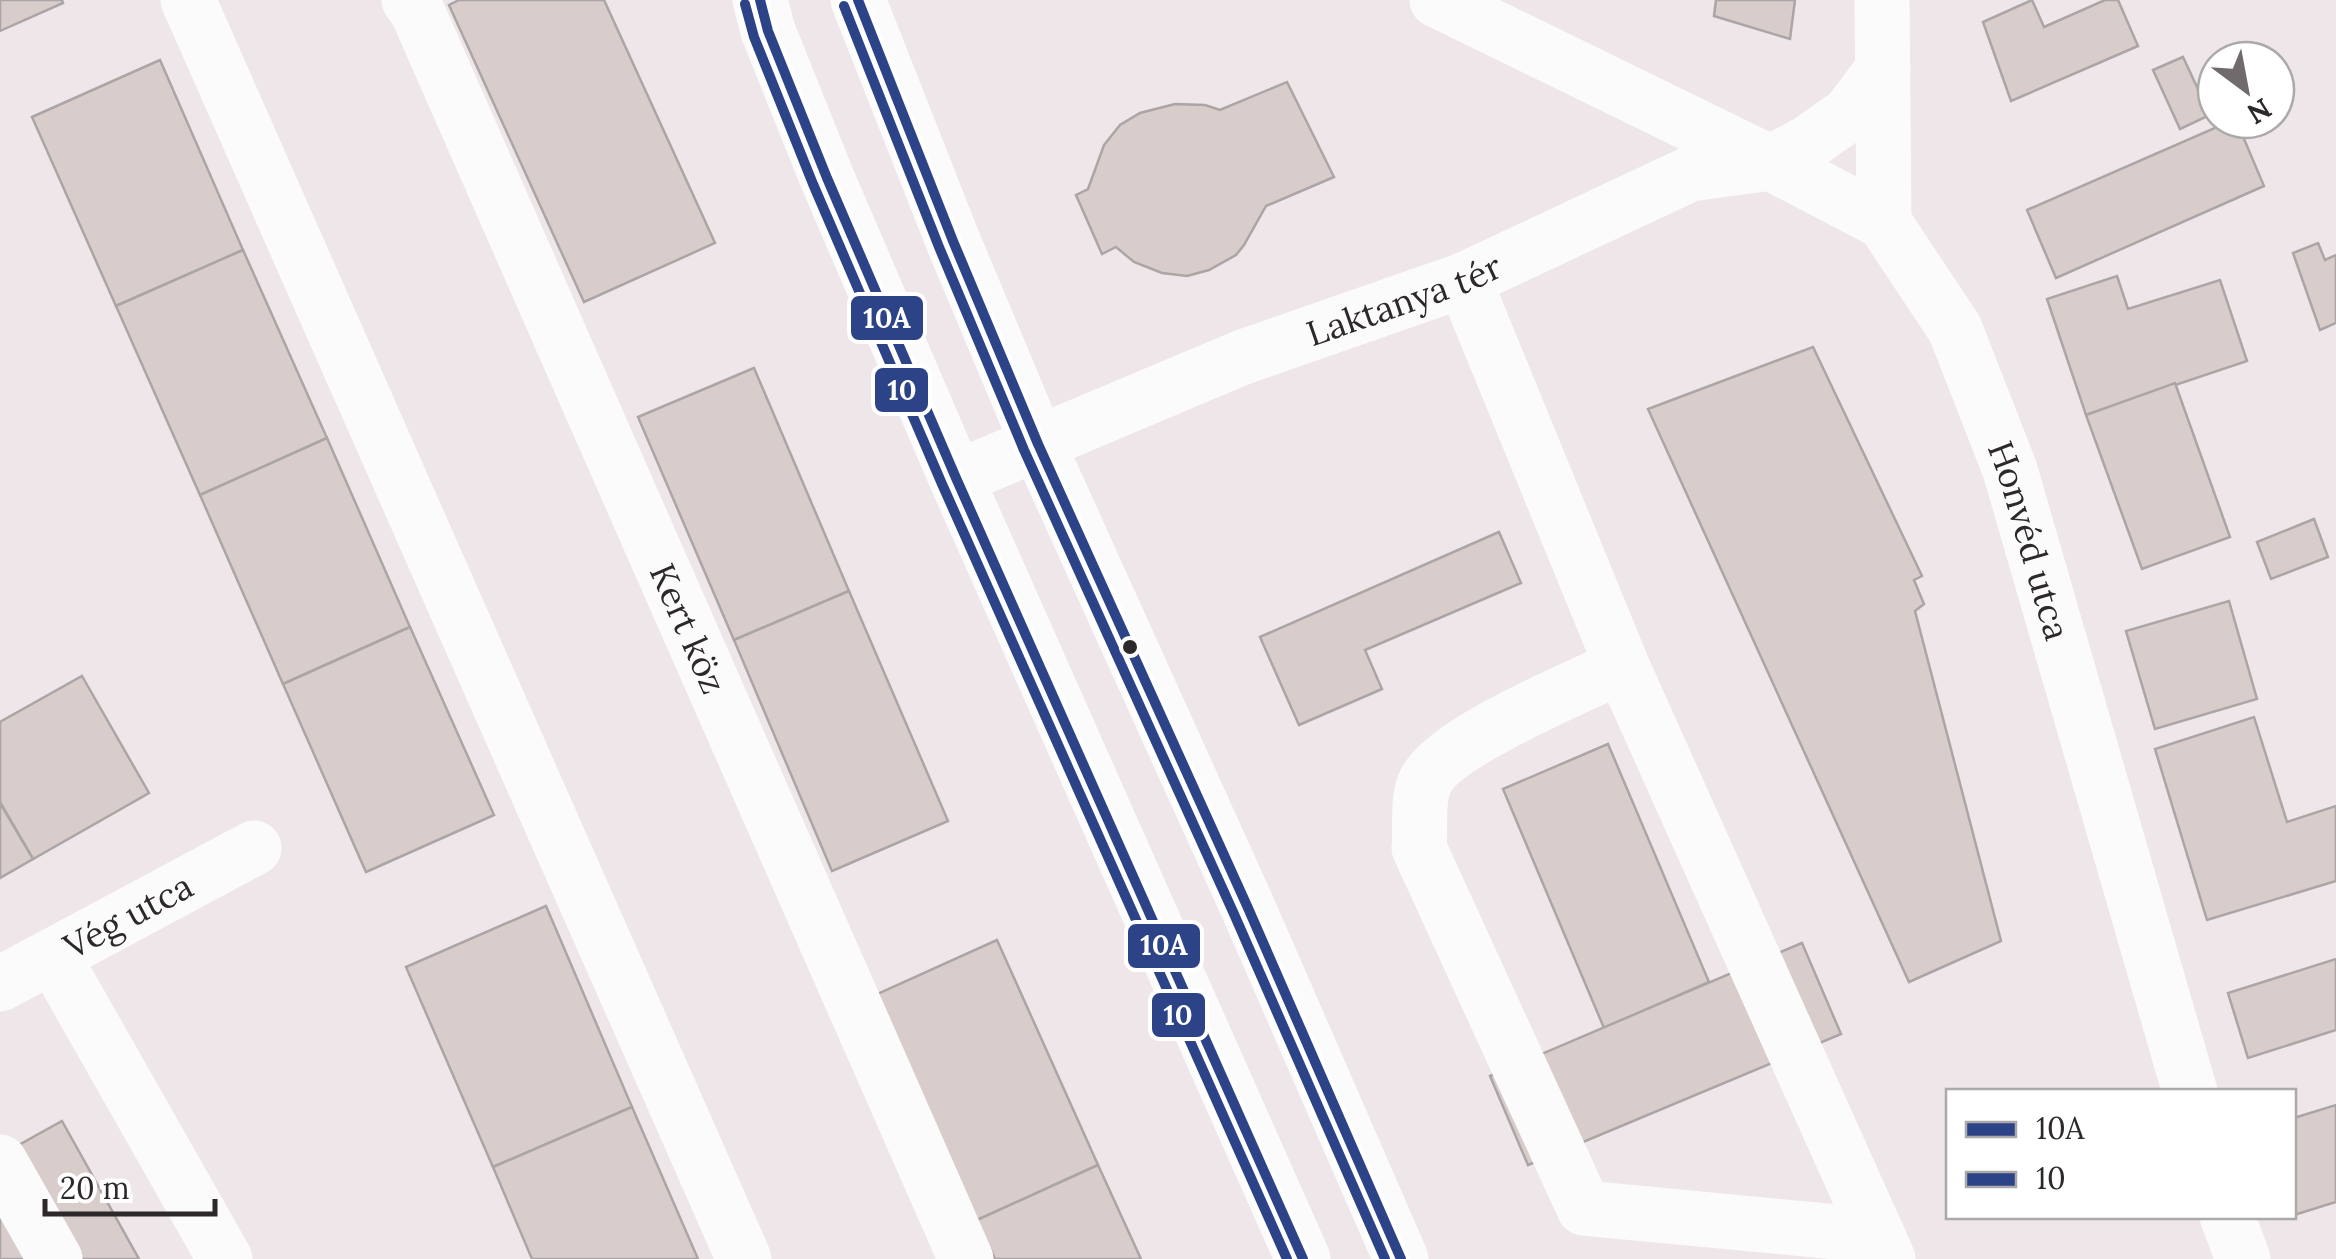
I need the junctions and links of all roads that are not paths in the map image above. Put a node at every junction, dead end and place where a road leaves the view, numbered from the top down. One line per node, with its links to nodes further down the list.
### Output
1 (188, 0): 23 (street)
2 (408, 0): 24 (street, Kert köz)
3 (760, 0): 12 (street)
4 (858, 0): 11 (street)
5 (1437, 0): 8 (street)
6 (1882, 0): 7 (street)
7 (1883, 69): 8 (street); 9 (street)
8 (1771, 163): 9 (street); 10 (street, Laktanya tér)
9 (1884, 222): 17 (street, Honvéd utca)
10 (1464, 280): 11 (street, Laktanya tér); 13 (street)
11 (1038, 444): 12 (street, Laktanya tér); 26 (street)
12 (956, 478): 25 (street)
13 (1622, 666): 20 (street); 20 (street)
14 (254, 848): 15 (street, Vég utca)
15 (53, 956): 16 (street, Vég utca); 22 (street)
16 (0, 984)
17 (2189, 1089)
18 (0, 1162): 21 (street)
19 (2228, 1219): 27 (street)
20 (1883, 1248)
21 (56, 1259)
22 (225, 1259)
23 (744, 1259)
24 (966, 1259)
25 (1302, 1259)
26 (1401, 1259)
27 (2243, 1259)

